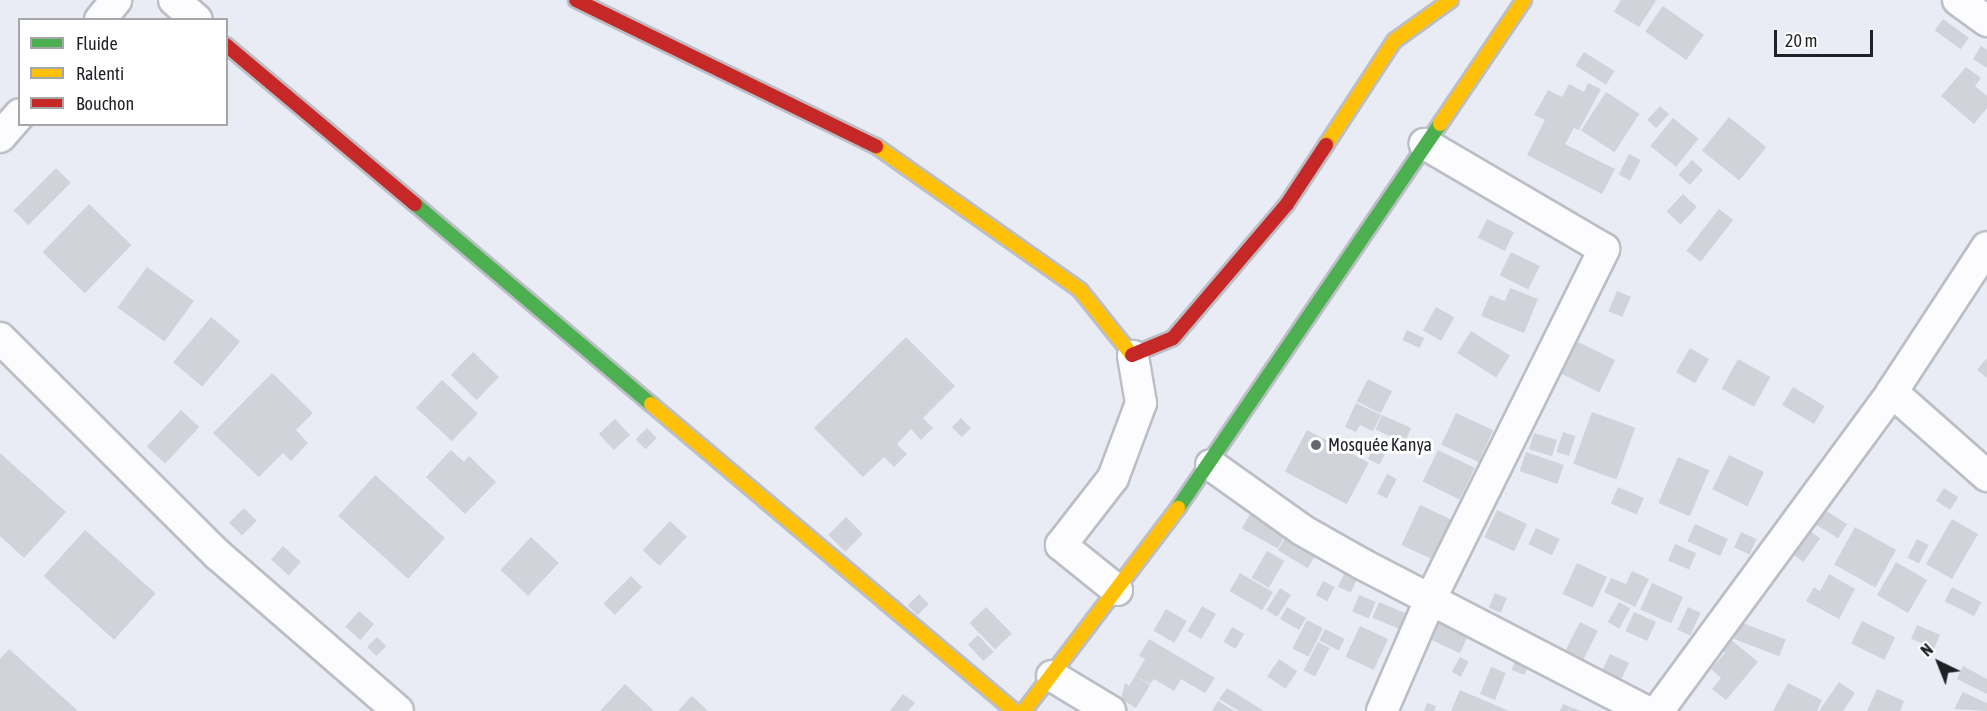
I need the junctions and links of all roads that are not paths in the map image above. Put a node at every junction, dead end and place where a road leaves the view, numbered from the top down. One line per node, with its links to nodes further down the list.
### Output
1 (116, 0): 7 (street)
2 (174, 0): 8 (street)
3 (576, 0): 16 (main road)
4 (1451, 0): 16 (main road)
5 (1524, 0): 13 (main road)
6 (1958, 0): 9 (street)
7 (102, 18)
8 (195, 18)
9 (1987, 21)
10 (228, 47): 24 (main road)
11 (18, 116): 12 (street)
12 (0, 137)
13 (1425, 144): 18 (main road); 21 (street)
14 (1987, 247): 17 (street)
15 (0, 339): 23 (street)
16 (1133, 356): 20 (street)
17 (1892, 392): 19 (street); 29 (street)
18 (1211, 465): 20 (main road); 21 (street)
19 (1987, 476)
20 (1117, 590): 22 (main road)
21 (1430, 600): 27 (street); 28 (street)
22 (1052, 676): 25 (main road); 26 (street)
23 (398, 711)
24 (1014, 711)
25 (1024, 711)
26 (1110, 711)
27 (1383, 711)
28 (1646, 711)
29 (1658, 711)

